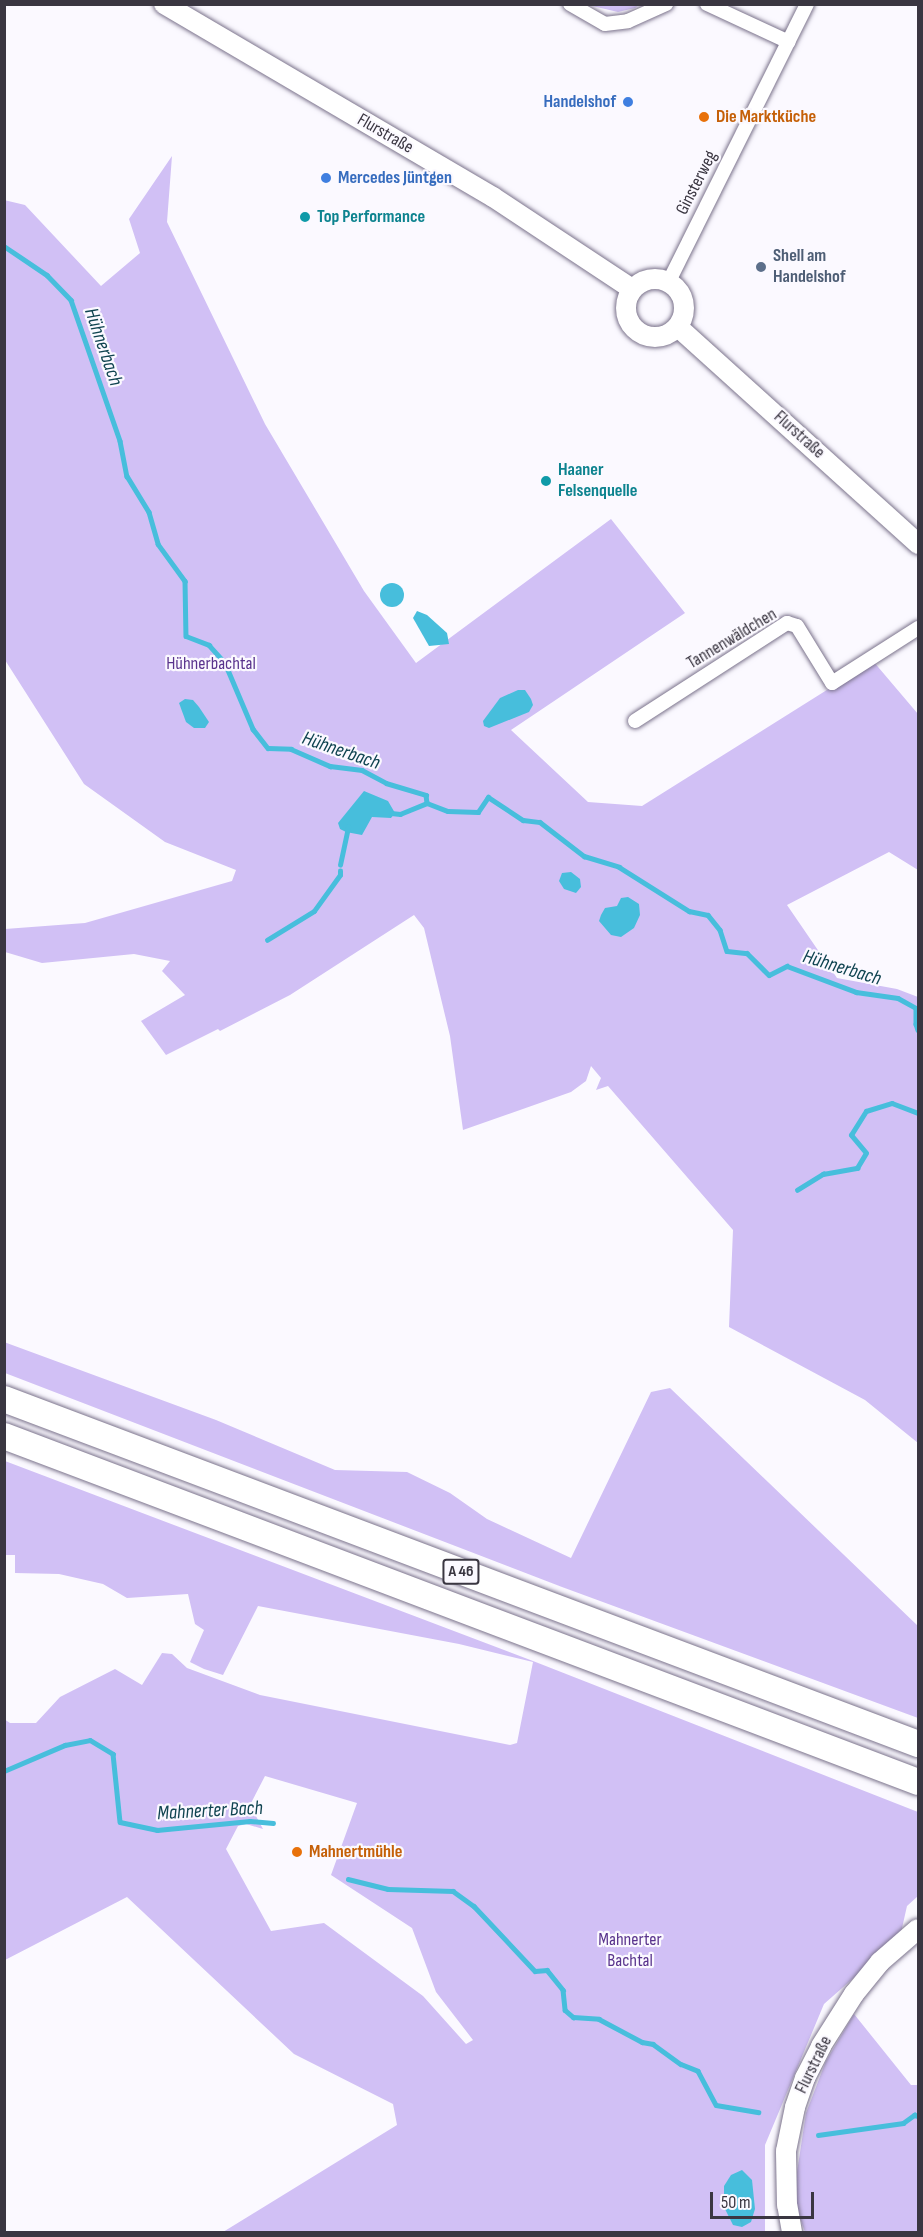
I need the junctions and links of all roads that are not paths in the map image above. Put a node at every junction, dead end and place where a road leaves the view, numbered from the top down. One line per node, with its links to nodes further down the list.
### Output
1 (164, 4): 8 (main road, Flurstraße)
2 (570, 4): 5 (street)
3 (707, 4): 6 (street)
4 (807, 4): 6 (street, Ginsterweg)
5 (660, 8)
6 (789, 42): 7 (street, Ginsterweg)
7 (669, 281): 8 (main road); 9 (main road)
8 (632, 289): 9 (main road)
9 (678, 327): 10 (main road, Flurstraße)
10 (918, 544)
11 (918, 628): 12 (street, Tannenwäldchen)
12 (635, 722)
13 (4, 1399): 15 (highway, A 46)
14 (4, 1437): 16 (highway, A 46)
15 (918, 1744)
16 (918, 1782)
17 (918, 1929): 18 (main road, Flurstraße)
18 (792, 2232)

